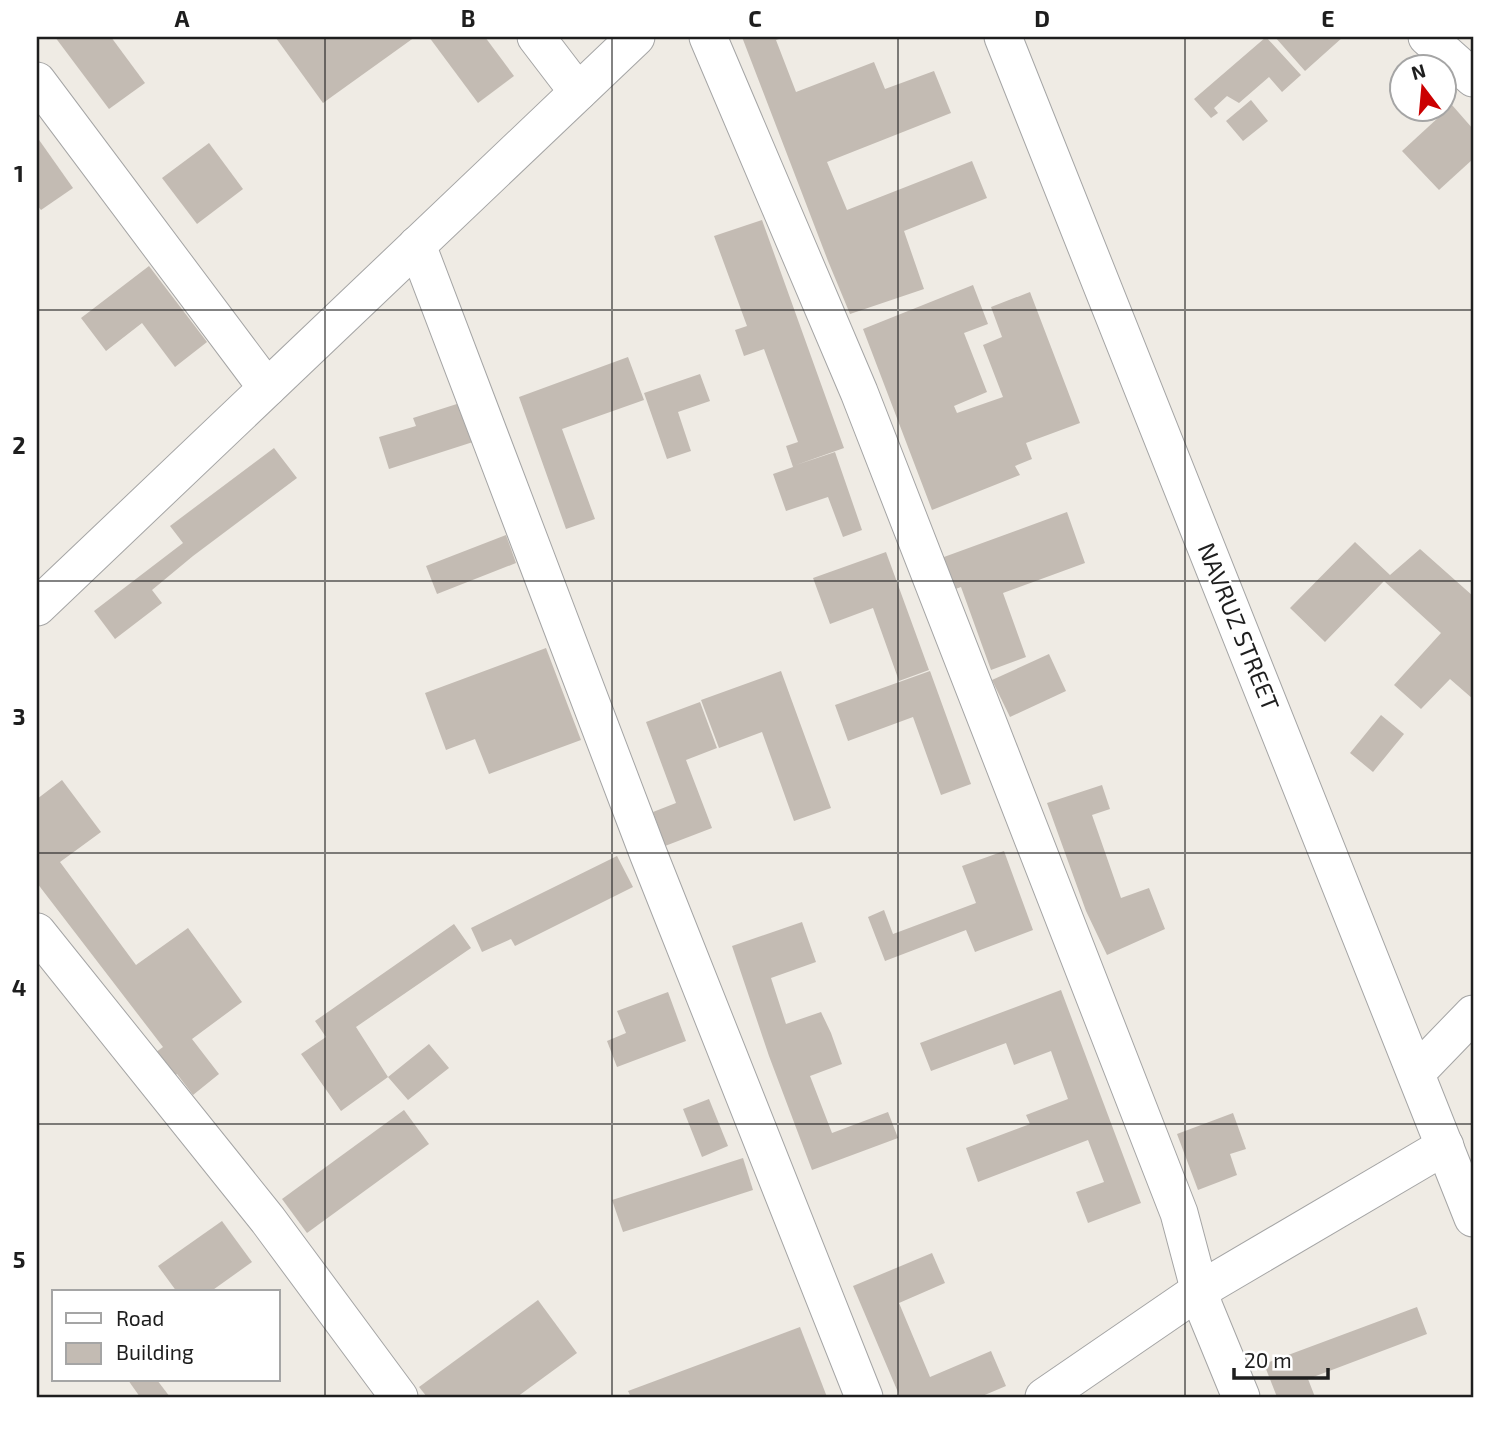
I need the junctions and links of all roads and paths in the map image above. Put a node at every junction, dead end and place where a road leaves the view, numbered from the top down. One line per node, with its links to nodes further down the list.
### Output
1 (536, 37): 8 (street)
2 (636, 37): 8 (street)
3 (708, 37): 17 (street)
4 (1003, 37): 14 (street, NAVRUZ STREET)
5 (1427, 37): 6 (street)
6 (1473, 78)
7 (37, 81): 10 (street)
8 (578, 92): 9 (street)
9 (417, 245): 10 (street); 19 (street)
10 (267, 388): 11 (street)
11 (37, 607)
12 (37, 932): 18 (street)
13 (1473, 1014): 14 (street)
14 (1416, 1073): 15 (street, NAVRUZ STREET)
15 (1445, 1146): 16 (street, NAVRUZ STREET); 17 (street)
16 (1473, 1217)
17 (1200, 1290): 20 (street); 21 (street)
18 (399, 1397)
19 (864, 1397)
20 (1044, 1397)
21 (1241, 1397)

